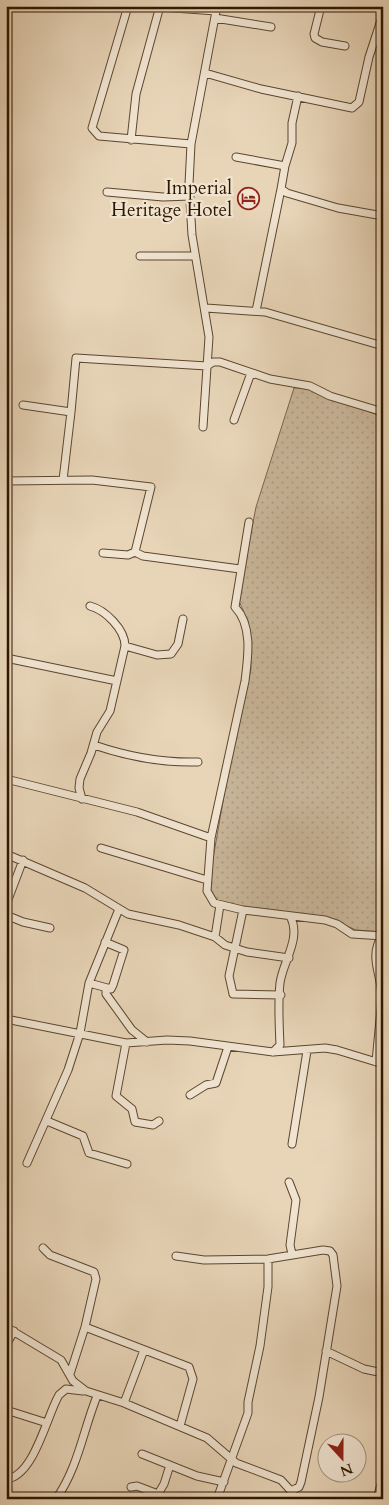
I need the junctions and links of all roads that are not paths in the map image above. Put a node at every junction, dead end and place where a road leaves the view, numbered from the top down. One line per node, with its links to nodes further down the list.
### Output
1 (128, 6): 10 (street)
2 (321, 6): 7 (street)
3 (160, 7): 4 (street); 10 (street)
4 (216, 12): 6 (street); 8 (street)
5 (383, 14): 9 (street)
6 (271, 27)
7 (345, 46)
8 (204, 73): 9 (street); 11 (street)
9 (298, 96): 13 (street)
10 (131, 140): 11 (street)
11 (191, 144): 16 (street)
12 (236, 157): 13 (street)
13 (284, 166): 14 (street)
14 (282, 189): 17 (street); 21 (street)
15 (106, 192): 16 (street)
16 (190, 196): 19 (street)
17 (383, 216)
18 (140, 256): 19 (street)
19 (195, 256): 20 (street)
20 (206, 308): 21 (street); 23 (street)
21 (256, 311): 22 (street)
22 (383, 346)
23 (207, 366): 24 (street); 26 (street); 29 (street)
24 (251, 373): 27 (street); 28 (street)
25 (22, 405): 26 (street)
26 (71, 412): 30 (street)
27 (383, 412)
28 (234, 420)
29 (204, 427)
30 (63, 480): 31 (street); 33 (street)
31 (6, 481)
32 (250, 522): 35 (street)
33 (134, 552): 34 (street); 35 (street)
34 (103, 553)
35 (240, 569): 45 (street)
36 (90, 606): 38 (street)
37 (184, 619): 38 (street)
38 (124, 646): 40 (street)
39 (6, 658): 40 (street)
40 (117, 682): 41 (street)
41 (94, 745): 42 (street); 44 (street)
42 (198, 762)
43 (6, 780): 44 (street)
44 (82, 799): 45 (street)
45 (211, 838): 49 (street)
46 (101, 848): 49 (street)
47 (6, 854): 48 (street)
48 (23, 860): 50 (street); 52 (street)
49 (207, 880): 51 (street)
50 (6, 905)
51 (220, 905): 53 (street); 58 (street)
52 (119, 909): 58 (street); 59 (street)
53 (243, 910): 55 (street); 60 (street)
54 (6, 915): 56 (street)
55 (290, 916): 57 (street); 61 (street)
56 (50, 928)
57 (382, 936): 72 (street)
58 (215, 937): 60 (street)
59 (105, 942): 62 (street); 63 (street)
60 (236, 948): 61 (street); 64 (street)
61 (289, 958): 64 (street)
62 (89, 983): 63 (street); 66 (street)
63 (106, 989): 67 (street)
64 (281, 995): 71 (street)
65 (6, 1019): 66 (street)
66 (80, 1033): 68 (street); 74 (street)
67 (147, 1042): 68 (street); 69 (street)
68 (126, 1044): 75 (street)
69 (228, 1047): 71 (street); 73 (street)
70 (307, 1051): 71 (street); 72 (street); 76 (street)
71 (274, 1052)
72 (380, 1063)
73 (190, 1095)
74 (47, 1121): 77 (street); 78 (street)
75 (159, 1121)
76 (292, 1144)
77 (27, 1163)
78 (127, 1164)
79 (288, 1182): 81 (street)
80 (43, 1248): 85 (street)
81 (292, 1254): 83 (street); 89 (street)
82 (176, 1256): 83 (street)
83 (268, 1259): 99 (street)
84 (6, 1327): 86 (street)
85 (86, 1327): 88 (street); 91 (street)
86 (14, 1331): 87 (street); 91 (street)
87 (6, 1345)
88 (144, 1350): 94 (street); 97 (street)
89 (326, 1351): 90 (street); 105 (street)
90 (383, 1373)
91 (70, 1374): 92 (street)
92 (86, 1391): 93 (street); 96 (street)
93 (98, 1396): 94 (street); 106 (street)
94 (124, 1403): 97 (street)
95 (6, 1410): 96 (street)
96 (47, 1423): 102 (street)
97 (180, 1426): 99 (street)
98 (142, 1454): 100 (street)
99 (230, 1459): 103 (street); 105 (street)
100 (170, 1465): 103 (street); 104 (street)
101 (383, 1477): 108 (street)
102 (6, 1479)
103 (224, 1482): 107 (street)
104 (131, 1487)
105 (291, 1495)
106 (56, 1499)
107 (216, 1499)
108 (377, 1499)

